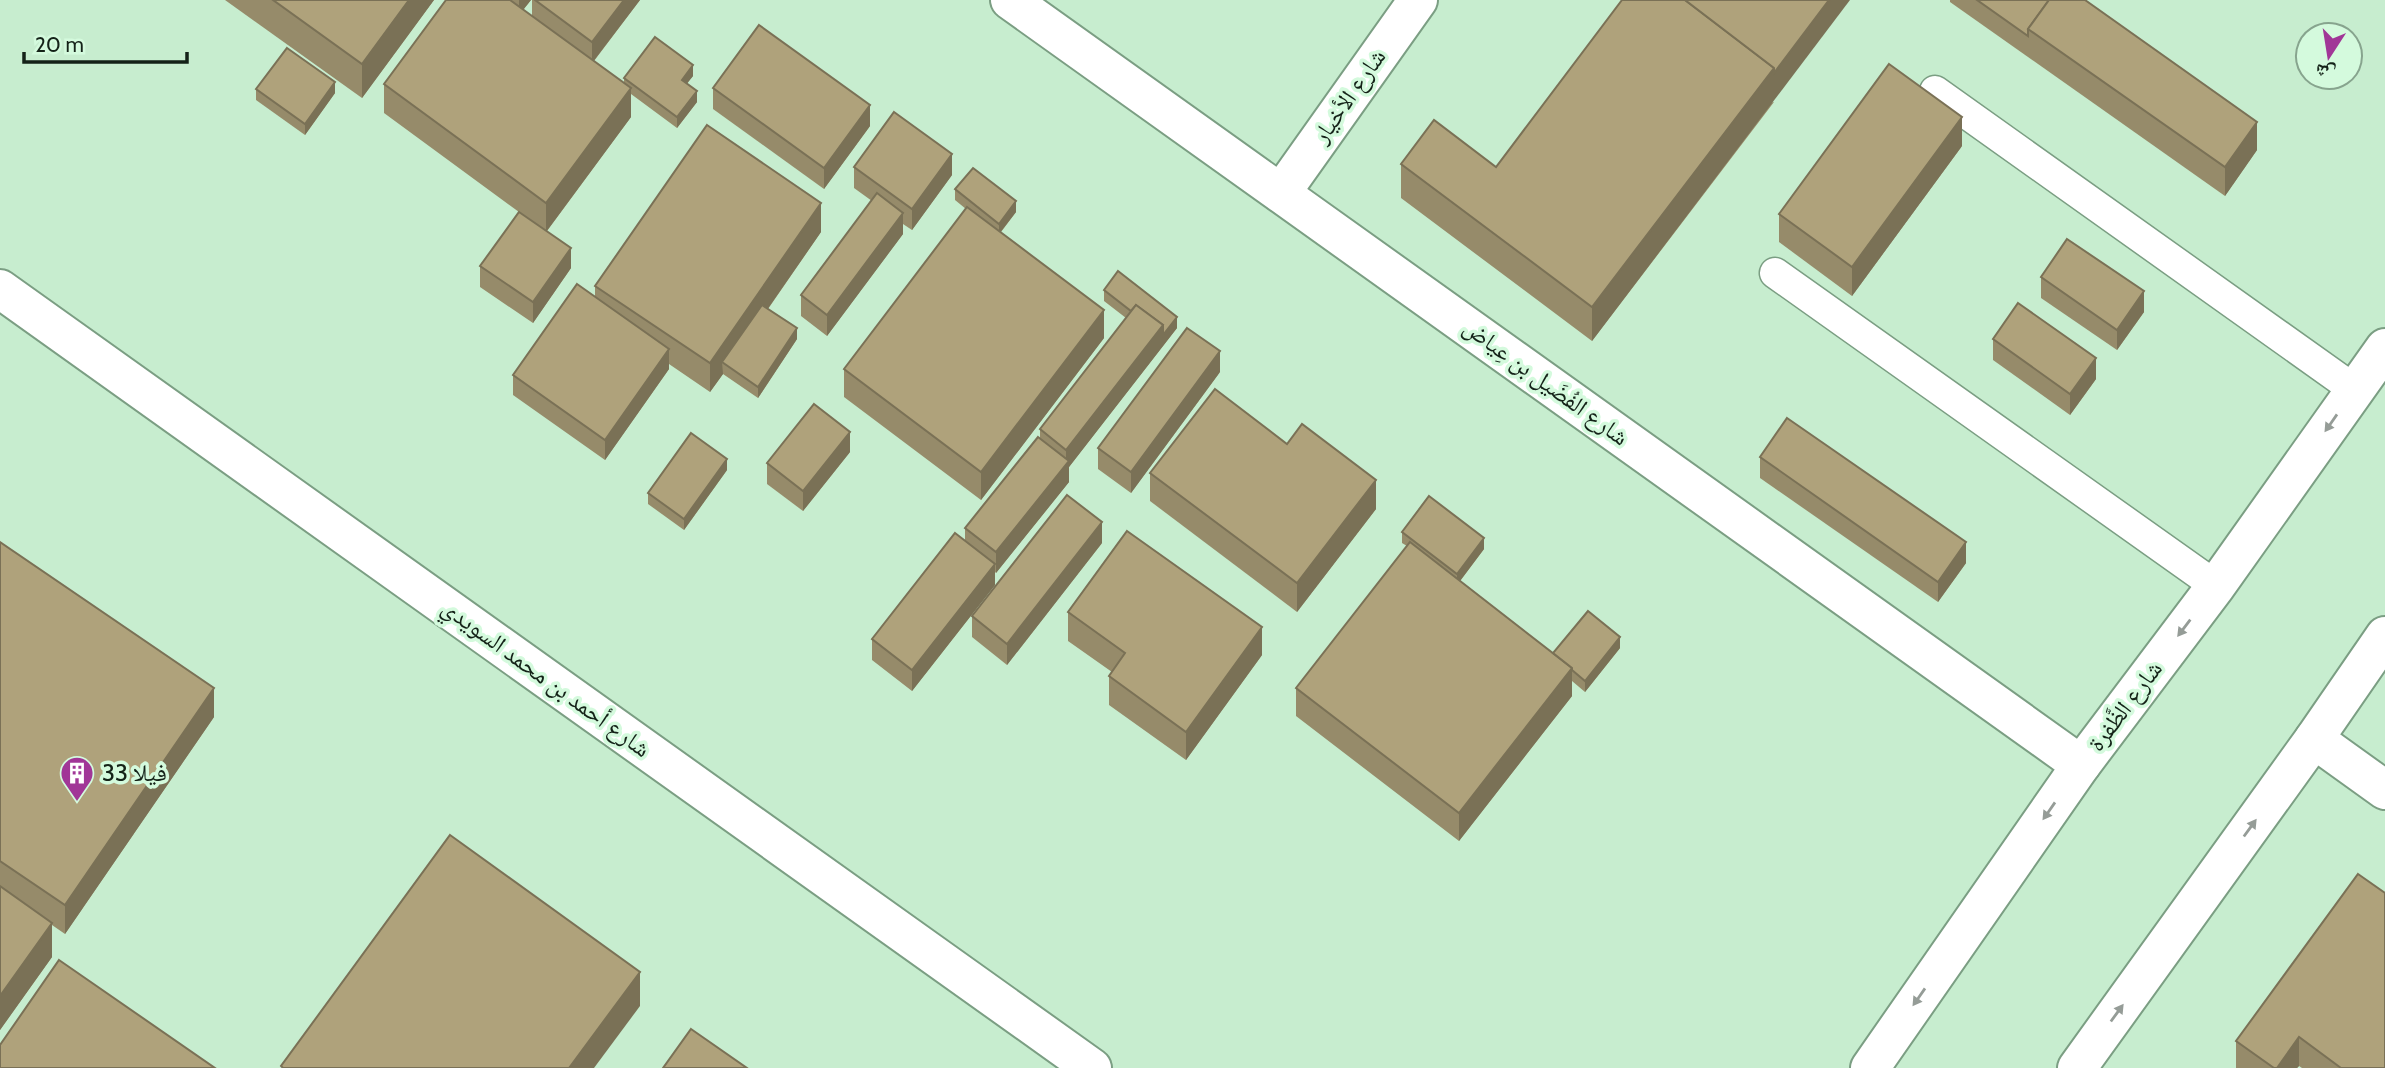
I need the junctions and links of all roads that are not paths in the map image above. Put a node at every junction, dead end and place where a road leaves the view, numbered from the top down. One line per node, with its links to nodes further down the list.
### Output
1 (1010, 0): 4 (street, شارع الفُضَيل بن عِياض)
2 (1418, 0): 4 (street, شارع الأخيار)
3 (1935, 91): 8 (lane)
4 (1281, 193): 12 (street, شارع الفُضَيل بن عِياض)
5 (1774, 273): 9 (lane)
6 (0, 289): 14 (street, شارع أحمد بن محمد السويدي)
7 (2385, 348): 8 (street, شارع الظَّفرة)
8 (2355, 390): 9 (street, شارع الظَّفرة, one-way to 9)
9 (2216, 586): 12 (street, شارع الظَّفرة, one-way to 12)
10 (2385, 636): 11 (street)
11 (2314, 739): 13 (street); 16 (street, one-way to 11)
12 (2081, 765): 15 (street, شارع الظَّفرة, one-way to 15)
13 (2385, 790)
14 (1092, 1068)
15 (1870, 1068)
16 (2077, 1068)

